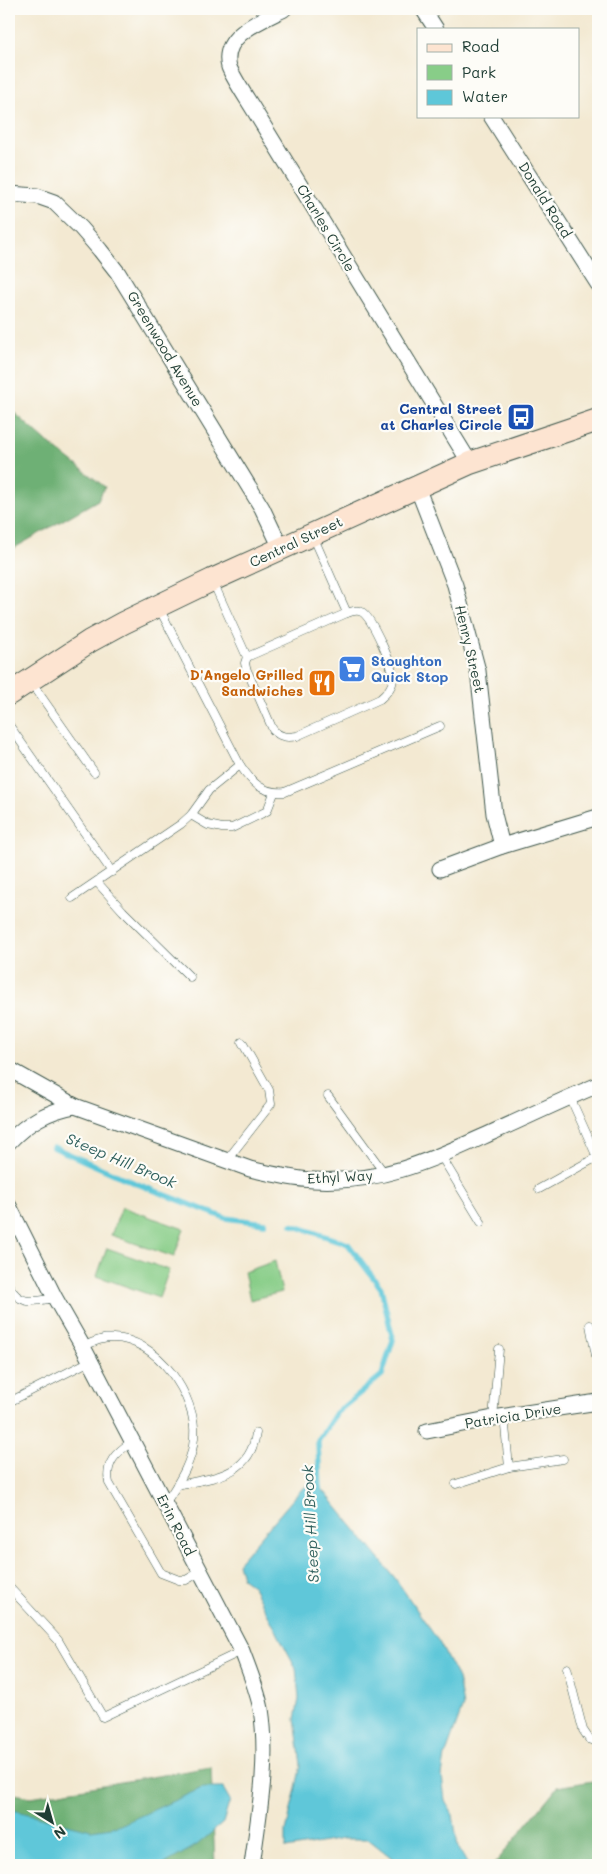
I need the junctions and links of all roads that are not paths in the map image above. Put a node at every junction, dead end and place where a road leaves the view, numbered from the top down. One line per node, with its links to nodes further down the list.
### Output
1 (284, 9): 8 (street, Charles Circle)
2 (423, 9): 3 (street)
3 (435, 28)
4 (493, 118): 6 (street, Donald Road)
5 (9, 194): 11 (street, Greenwood Avenue)
6 (598, 284)
7 (598, 420): 8 (main road, Central Street)
8 (470, 464): 9 (main road, Central Street)
9 (417, 487): 10 (main road, Central Street); 25 (street, Henry Street)
10 (312, 534): 11 (main road, Central Street); 14 (lane)
11 (281, 548): 12 (main road, Central Street)
12 (212, 580): 13 (main road, Central Street); 15 (lane)
13 (158, 606): 16 (main road, Central Street); 20 (lane)
14 (347, 613): 15 (lane); 15 (lane)
15 (248, 657)
16 (30, 680): 17 (main road, Central Street); 21 (lane)
17 (9, 694)
18 (9, 725): 27 (lane)
19 (440, 726): 22 (lane)
20 (240, 765): 22 (lane); 23 (lane)
21 (94, 772)
22 (274, 793): 23 (lane)
23 (191, 815): 27 (lane)
24 (598, 816): 25 (street)
25 (502, 846): 26 (street)
26 (440, 870)
27 (112, 872): 28 (lane)
28 (97, 882): 29 (lane); 30 (lane)
29 (72, 898)
30 (190, 977)
31 (242, 1042): 40 (lane)
32 (9, 1069): 36 (street, Ethyl Way)
33 (598, 1085): 35 (street, Ethyl Way)
34 (328, 1096): 41 (lane)
35 (570, 1097): 38 (street, Ethyl Way); 39 (lane)
36 (75, 1106): 37 (street); 40 (street, Ethyl Way)
37 (9, 1142)
38 (441, 1156): 41 (street, Ethyl Way); 44 (lane)
39 (598, 1157): 42 (lane)
40 (227, 1160): 41 (street, Ethyl Way)
41 (385, 1174)
42 (539, 1189)
43 (9, 1206): 46 (street, Erin Road)
44 (481, 1222)
45 (9, 1286): 46 (lane)
46 (55, 1298): 48 (street, Erin Road)
47 (590, 1325): 51 (lane)
48 (83, 1347): 50 (street, Erin Road); 61 (lane)
49 (499, 1349): 54 (lane)
50 (90, 1361): 52 (lane); 57 (street, Erin Road)
51 (598, 1366)
52 (9, 1402)
53 (598, 1402): 54 (street, Patricia Drive)
54 (498, 1417): 55 (street, Patricia Drive); 59 (lane)
55 (427, 1431)
56 (256, 1434): 61 (lane)
57 (132, 1442): 62 (street, Erin Road); 63 (lane)
58 (563, 1459): 59 (lane)
59 (508, 1468): 60 (lane)
60 (456, 1484)
61 (177, 1486): 62 (lane)
62 (165, 1504): 63 (street, Erin Road)
63 (200, 1572): 65 (street, Erin Road)
64 (9, 1587): 65 (lane)
65 (242, 1651): 68 (street, Erin Road)
66 (567, 1668): 67 (lane)
67 (598, 1742)
68 (252, 1865)

